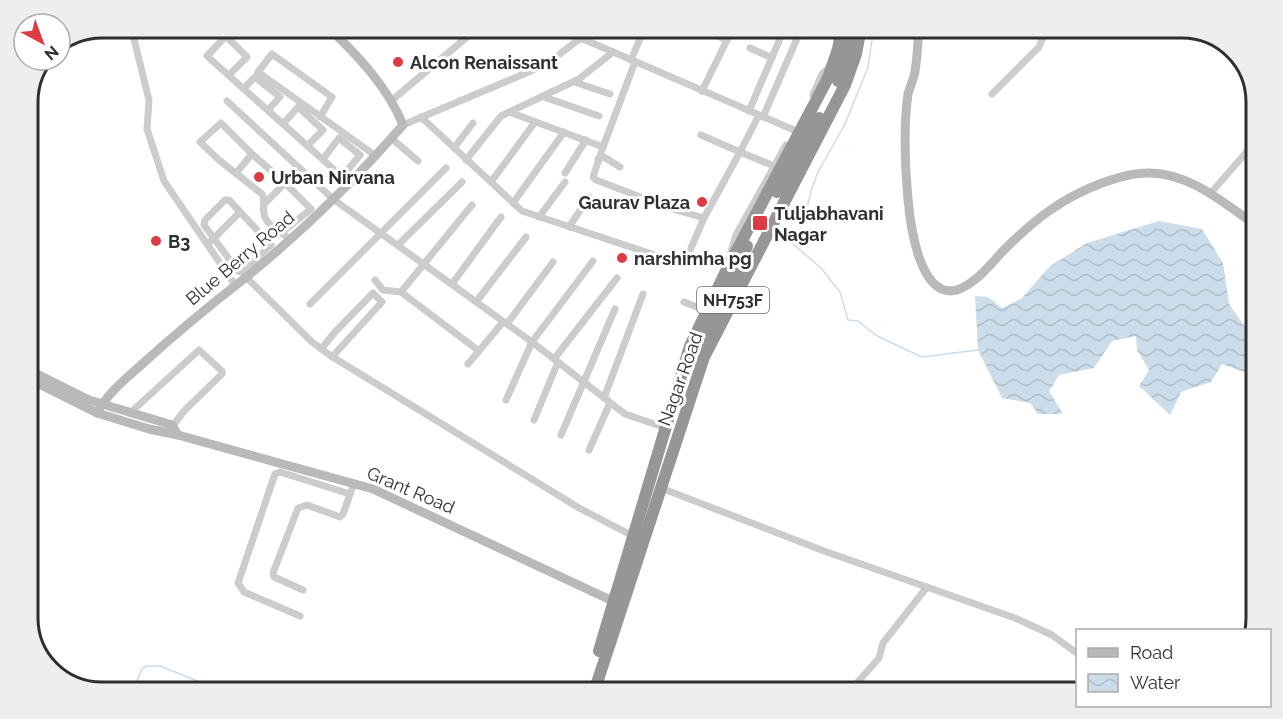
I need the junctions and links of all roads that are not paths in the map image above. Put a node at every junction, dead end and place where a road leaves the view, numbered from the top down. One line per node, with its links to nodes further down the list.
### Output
1 (134, 38): 87 (street)
2 (224, 38): 24 (street)
3 (228, 38): 24 (street)
4 (339, 38): 32 (street)
5 (466, 38): 32 (street)
6 (578, 38): 17 (street)
7 (583, 38): 17 (street)
8 (640, 38): 22 (street)
9 (722, 38): 18 (street)
10 (780, 38): 21 (street)
11 (797, 38): 37 (street)
12 (840, 38): 23 (highway, Nagar Road / NH753F)
13 (849, 38): 109 (highway)
14 (859, 38): 109 (highway, Nagar Road / NH753F)
15 (918, 38): 70 (street)
16 (1043, 38): 29 (street)
17 (580, 40): 20 (street); 39 (street)
18 (727, 40): 27 (street)
19 (750, 48): 21 (street)
20 (613, 52): 22 (street); 25 (street)
21 (772, 58): 34 (street)
22 (633, 61): 27 (street); 50 (street)
23 (833, 64): 44 (street); 91 (highway, Nagar Road / NH753F)
24 (229, 75): 26 (street)
25 (574, 82): 28 (street); 30 (street)
26 (244, 88): 33 (street); 33 (street)
27 (702, 91): 34 (street)
28 (610, 94)
29 (992, 94)
30 (544, 97): 35 (street); 36 (street)
31 (227, 101): 72 (street)
32 (391, 101): 43 (street)
33 (268, 110): 42 (street)
34 (749, 111): 37 (street)
35 (509, 112): 40 (street); 58 (street)
36 (599, 116)
37 (761, 116): 44 (street); 52 (street)
38 (320, 117): 38 (street); 55 (street)
39 (421, 117): 43 (street); 51 (street)
40 (535, 122): 45 (street); 67 (street)
41 (473, 123): 51 (street)
42 (284, 124): 49 (street); 49 (street)
43 (403, 125): 47 (street, Blue Berry Road)
44 (794, 130): 60 (street)
45 (564, 132): 48 (street); 73 (street)
46 (701, 135): 52 (street)
47 (392, 138): 55 (street, Blue Berry Road); 59 (street)
48 (586, 140): 50 (street); 64 (street)
49 (308, 145): 56 (street)
50 (603, 147): 57 (street)
51 (454, 148): 58 (street)
52 (740, 152): 60 (street); 79 (street)
53 (252, 154): 63 (street); 63 (street); 69 (street)
54 (1245, 154): 70 (street)
55 (376, 156): 65 (street, Blue Berry Road)
56 (323, 159): 65 (street); 65 (street)
57 (598, 159): 62 (street); 79 (street)
58 (466, 160): 67 (street)
59 (418, 161)
60 (774, 166): 91 (street)
61 (446, 168): 82 (street)
62 (620, 168)
63 (236, 173): 74 (street)
64 (565, 173)
65 (346, 180): 72 (street, Blue Berry Road)
66 (462, 182): 86 (street)
67 (491, 182): 73 (street)
68 (565, 182): 78 (street)
69 (285, 183): 74 (street); 84 (street)
70 (1210, 194): 80 (street)
71 (589, 197): 81 (street)
72 (333, 199): 82 (street); 84 (street, Blue Berry Road)
73 (513, 202): 78 (street)
74 (264, 204): 84 (street)
75 (472, 205): 90 (street)
76 (240, 212): 85 (street); 85 (street); 85 (street)
77 (501, 217): 95 (street)
78 (539, 217): 81 (street)
79 (704, 218): 81 (street)
80 (1245, 218)
81 (569, 227)
82 (380, 232): 86 (street); 101 (street)
83 (525, 237): 99 (street)
84 (286, 238): 92 (street, Blue Berry Road)
85 (213, 239): 87 (street)
86 (398, 245): 90 (street)
87 (207, 246): 96 (street)
88 (593, 261): 105 (street)
89 (553, 262): 104 (street)
90 (424, 264): 95 (street); 97 (street)
91 (727, 269): 103 (highway, Nagar Road / NH753F)
92 (246, 277): 96 (street, Blue Berry Road); 106 (street)
93 (617, 278): 111 (street)
94 (375, 280): 97 (street)
95 (452, 284): 99 (street)
96 (235, 285): 118 (street, Blue Berry Road)
97 (401, 292): 107 (street)
98 (643, 294): 117 (street)
99 (476, 302): 104 (street)
100 (684, 302): 103 (street)
101 (310, 304)
102 (615, 309): 114 (street)
103 (707, 311): 108 (highway, Nagar Road / NH753F)
104 (505, 323): 105 (street); 107 (street)
105 (532, 342): 111 (street); 116 (street)
106 (321, 349): 110 (street); 110 (street)
107 (479, 351): 112 (street)
108 (688, 352): 109 (highway); 121 (highway, Nagar Road / NH753F)
109 (706, 354): 126 (highway, Nagar Road / NH753F)
110 (333, 357): 128 (street)
111 (556, 361): 114 (street); 120 (street)
112 (468, 364)
113 (38, 375): 118 (street, Grant Road)
114 (584, 382): 117 (street); 123 (street)
115 (38, 383): 118 (street, Grant Road)
116 (507, 400)
117 (607, 400): 121 (street); 124 (street)
118 (99, 408): 119 (street, Grant Road); 122 (street, Grant Road)
119 (130, 414): 122 (street, Grant Road); 122 (street)
120 (534, 420)
121 (666, 428): 128 (highway, Nagar Road / NH753F)
122 (173, 431): 125 (street, Grant Road)
123 (561, 435)
124 (589, 450)
125 (354, 483): 127 (street); 131 (street, Grant Road)
126 (661, 488): 129 (street); 131 (highway, Nagar Road / NH753F)
127 (350, 494): 130 (street); 132 (street)
128 (633, 536): 131 (highway, Nagar Road / NH753F)
129 (927, 587): 133 (street); 136 (street)
130 (303, 590)
131 (617, 603): 134 (highway, Nagar Road / NH753F); 135 (highway, Nagar Road / NH753F)
132 (300, 616)
133 (1076, 653)
134 (589, 682)
135 (597, 682)
136 (858, 682)

